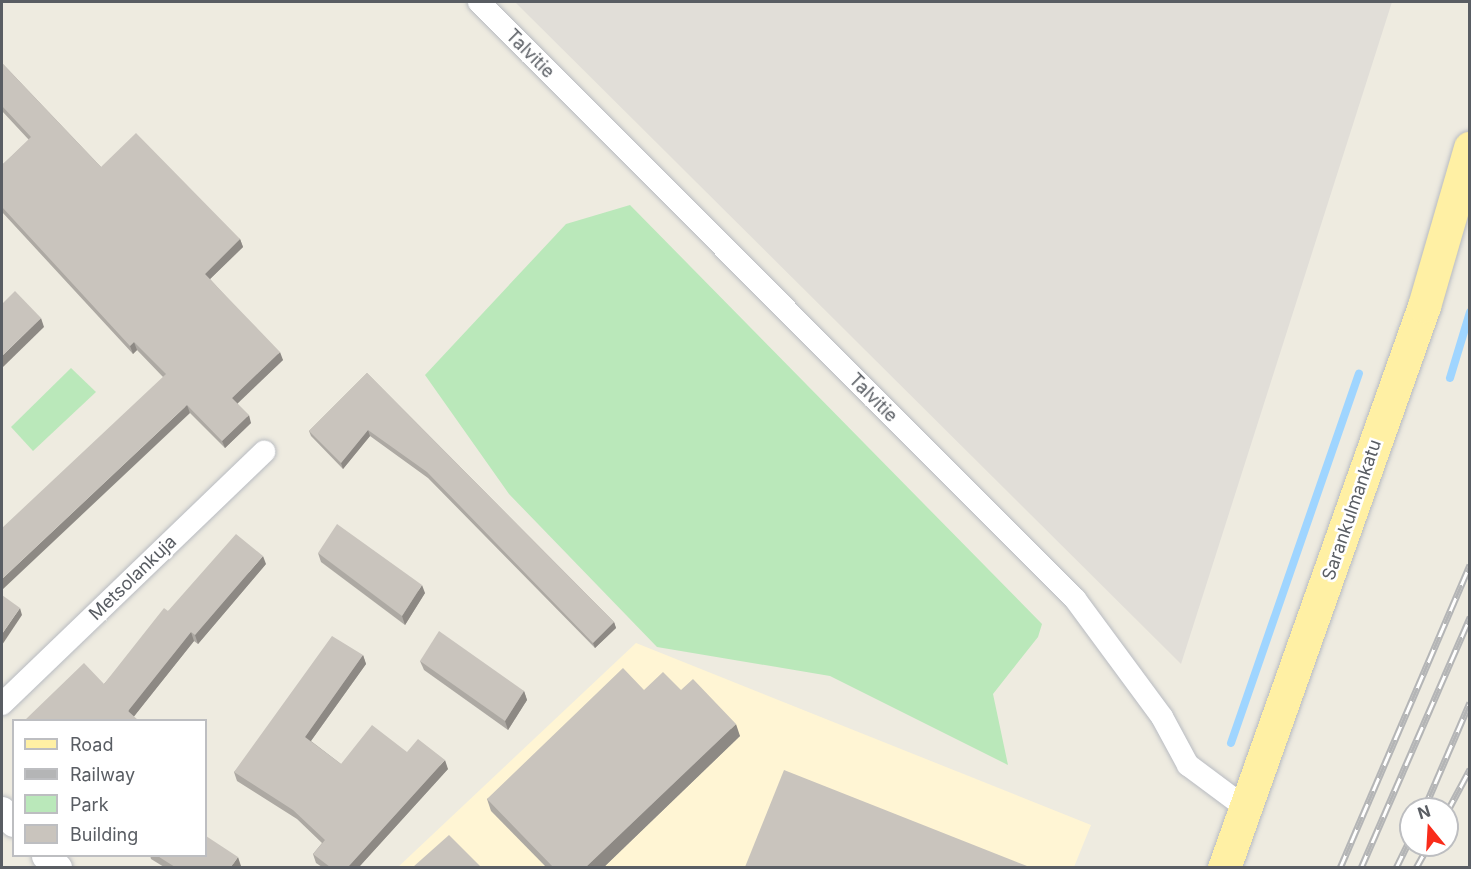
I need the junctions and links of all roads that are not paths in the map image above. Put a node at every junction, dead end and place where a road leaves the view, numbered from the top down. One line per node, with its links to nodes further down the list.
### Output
1 (479, 2): 5 (street, Talvitie)
2 (1470, 148): 5 (main road, Sarankulmankatu)
3 (264, 452): 4 (street, Metsolankuja)
4 (2, 704)
5 (1247, 809): 6 (main road, Sarankulmankatu)
6 (1224, 867)

